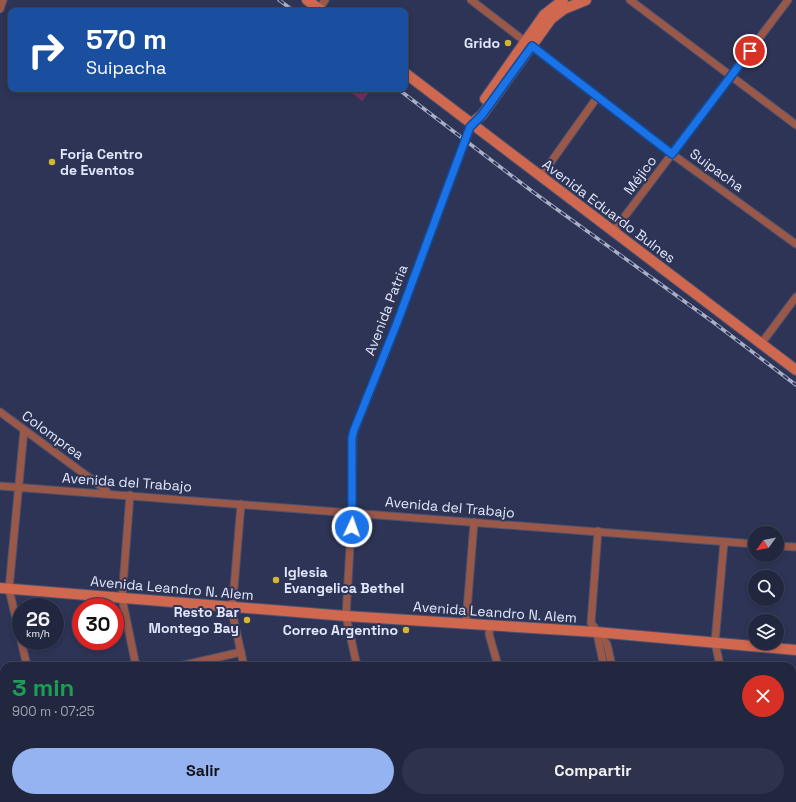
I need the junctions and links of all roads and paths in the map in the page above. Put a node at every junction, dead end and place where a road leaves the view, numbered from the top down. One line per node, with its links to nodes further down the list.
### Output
1 (3, 0): 10 (street)
2 (307, 0): 9 (main road)
3 (471, 0): 12 (street, Suipacha)
4 (555, 0): 11 (street)
5 (586, 0): 8 (main road, Avenida Patria)
6 (630, 0): 14 (street)
7 (788, 0): 14 (street, Méjico)
8 (567, 2): 11 (main road, Avenida Patria); 12 (main road, Avenida Patria)
9 (317, 8)
10 (0, 9)
11 (544, 15): 12 (main road, Avenida Patria)
12 (529, 43): 15 (street, Suipacha); 16 (main road, Avenida Patria)
13 (408, 75): 16 (main road, Avenida Eduardo Bulnes)
14 (731, 76): 17 (street); 18 (street, Méjico)
15 (598, 96): 18 (street, Suipacha); 19 (street)
16 (472, 123): 19 (main road, Avenida Eduardo Bulnes); 32 (street, Avenida Patria)
17 (796, 125)
18 (672, 154): 20 (street, Méjico); 21 (street, Suipacha)
19 (540, 176): 20 (main road, Avenida Eduardo Bulnes)
20 (613, 232): 23 (main road, Avenida Eduardo Bulnes)
21 (796, 244)
22 (796, 297): 23 (street)
23 (761, 344): 24 (main road, Avenida Eduardo Bulnes)
24 (796, 370)
25 (0, 412): 26 (street, Colomprea)
26 (24, 430): 28 (street); 29 (street, Colomprea)
27 (0, 486): 28 (street, Avenida del Trabajo)
28 (17, 487): 29 (street, Avenida del Trabajo); 39 (street)
29 (109, 494): 30 (street, Avenida del Trabajo)
30 (130, 496): 31 (street, Avenida del Trabajo); 40 (street)
31 (241, 504): 32 (street, Avenida del Trabajo); 42 (street)
32 (352, 512): 33 (street, Avenida del Trabajo); 44 (street, Avenida Patria)
33 (474, 522): 34 (street, Avenida del Trabajo); 45 (street)
34 (598, 531): 35 (street, Avenida del Trabajo); 47 (street)
35 (724, 542): 36 (street, Avenida del Trabajo); 48 (street)
36 (748, 544)
37 (784, 546): 38 (street)
38 (796, 547)
39 (5, 588): 40 (main road, Avenida Leandro N. Alem); 51 (street)
40 (122, 598)
41 (124, 598): 42 (main road, Avenida Leandro N. Alem)
42 (232, 607): 44 (main road, Avenida Leandro N. Alem); 50 (street)
43 (124, 608): 52 (street)
44 (346, 616): 45 (main road, Avenida Leandro N. Alem); 55 (street, Avenida Patria)
45 (466, 623): 46 (main road, Avenida Leandro N. Alem)
46 (490, 625): 47 (main road, Avenida Leandro N. Alem); 56 (street)
47 (596, 632): 48 (main road, Avenida Leandro N. Alem); 57 (street); 58 (street)
48 (715, 642): 49 (main road, Avenida Leandro N. Alem); 59 (street)
49 (796, 650)
50 (241, 652): 53 (street); 54 (street)
51 (25, 662)
52 (135, 662)
53 (197, 662)
54 (243, 662)
55 (356, 662)
56 (497, 662)
57 (603, 662)
58 (611, 662)
59 (719, 662)

